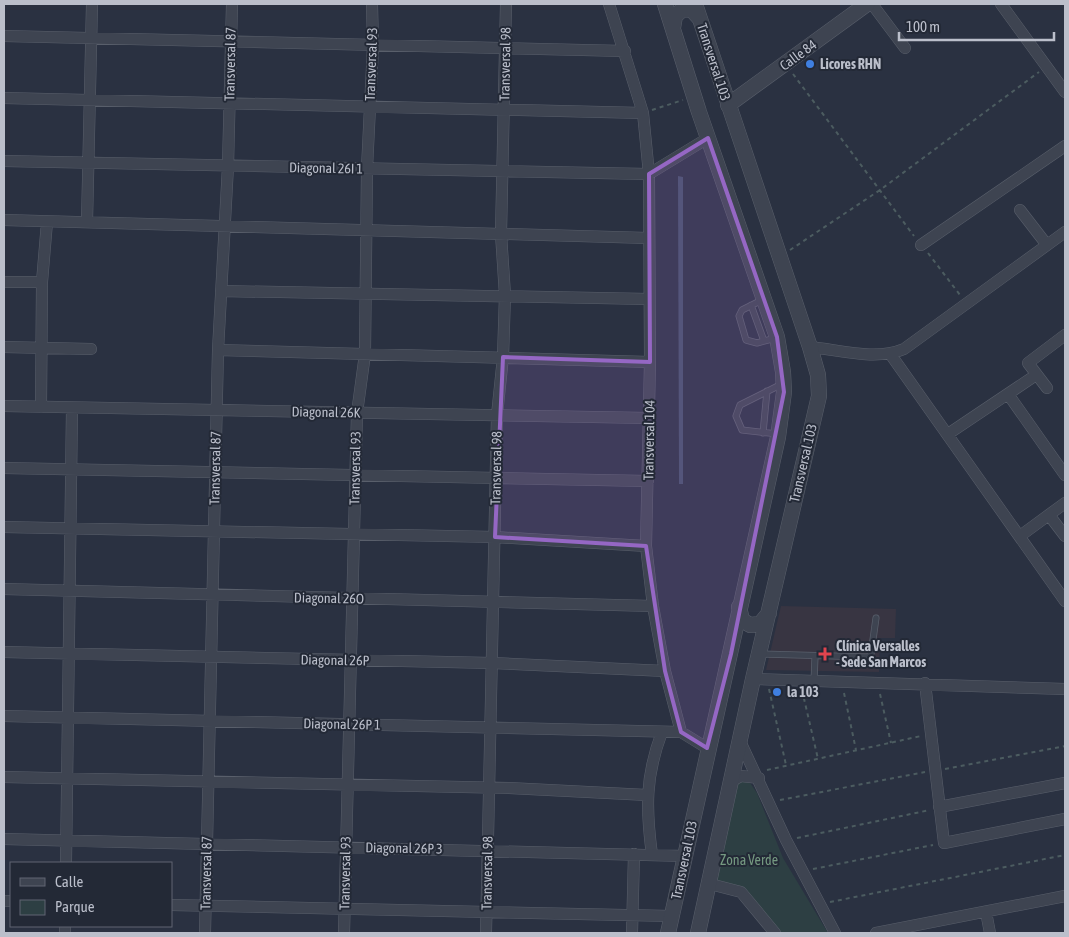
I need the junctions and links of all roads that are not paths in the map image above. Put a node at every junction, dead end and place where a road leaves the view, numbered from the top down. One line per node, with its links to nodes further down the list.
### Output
1 (92, 4): 14 (street)
2 (232, 4): 15 (street, Transversal 87)
3 (372, 4): 16 (street, Transversal 93)
4 (506, 4): 17 (street, Transversal 98)
5 (665, 4): 12 (street, Transversal 103)
6 (695, 4): 11 (street, Transversal 103)
7 (867, 4): 24 (street, Calle 84)
8 (872, 4): 18 (street)
9 (1001, 4): 20 (street)
10 (613, 7): 19 (street)
11 (700, 19): 12 (street); 24 (street, Transversal 103)
12 (673, 28): 28 (street, Transversal 103)
13 (4, 36): 14 (street)
14 (91, 38): 15 (street); 22 (street)
15 (230, 43): 16 (street); 23 (street, Transversal 87)
16 (373, 46): 17 (street); 25 (street, Transversal 93)
17 (506, 48): 19 (street); 26 (street, Transversal 98)
18 (905, 48)
19 (625, 51): 27 (street)
20 (1065, 92)
21 (4, 98): 22 (street)
22 (90, 100): 23 (street); 31 (street)
23 (229, 104): 25 (street); 32 (street, Transversal 87)
24 (728, 105): 57 (street, Transversal 103)
25 (369, 107): 26 (street); 33 (street, Transversal 93)
26 (504, 109): 27 (street); 34 (street, Transversal 98)
27 (643, 113): 35 (street, Transversal 104)
28 (708, 138): 35 (street); 53 (street, Transversal 103)
29 (1065, 146): 45 (street)
30 (4, 161): 31 (street, Diagonal 26I 1)
31 (89, 163): 32 (street, Diagonal 26I 1); 39 (street)
32 (228, 166): 33 (street, Diagonal 26I 1); 40 (street, Transversal 87)
33 (367, 168): 34 (street, Diagonal 26I 1); 41 (street, Transversal 93)
34 (503, 171): 35 (street, Diagonal 26I 1); 43 (street, Transversal 98)
35 (649, 174): 44 (street, Transversal 104)
36 (1020, 210): 46 (street)
37 (4, 220): 38 (street)
38 (47, 222): 39 (street); 48 (street)
39 (88, 222): 40 (street)
40 (225, 226): 41 (street); 49 (street, Transversal 87)
41 (366, 230): 43 (street); 50 (street, Transversal 93)
42 (1065, 232): 46 (street)
43 (501, 234): 44 (street); 51 (street, Transversal 98)
44 (648, 238): 52 (street, Transversal 104)
45 (921, 245)
46 (1047, 245): 62 (street)
47 (4, 282): 48 (street)
48 (42, 282): 58 (street)
49 (221, 291): 50 (street); 60 (street, Transversal 87)
50 (366, 295): 51 (street); 61 (street, Transversal 93)
51 (505, 295): 52 (street); 63 (street, Transversal 98)
52 (649, 299): 64 (street, Transversal 104)
53 (758, 302): 55 (street, Transversal 103); 55 (lane)
54 (1065, 335): 65 (street)
55 (770, 339): 66 (street, Transversal 103)
56 (4, 347): 58 (street)
57 (810, 347): 62 (street); 104 (street, Transversal 103)
58 (42, 348): 59 (street); 71 (street)
59 (91, 349)
60 (218, 350): 61 (street); 73 (street, Transversal 87)
61 (365, 354): 63 (street); 74 (street, Transversal 93)
62 (891, 355): 78 (street)
63 (504, 357): 64 (street); 75 (street, Transversal 98)
64 (650, 362): 76 (street, Transversal 104)
65 (1036, 375): 67 (street); 69 (street)
66 (784, 383): 68 (lane); 77 (street, Transversal 103)
67 (1047, 388)
68 (767, 391): 77 (lane); 77 (lane)
69 (1008, 394): 78 (street); 83 (street)
70 (4, 406): 71 (street, Diagonal 26K)
71 (41, 407): 72 (street, Diagonal 26K)
72 (72, 408): 73 (street, Diagonal 26K); 80 (street)
73 (217, 410): 74 (street, Diagonal 26K); 81 (street, Transversal 87)
74 (356, 413): 75 (street, Diagonal 26K); 82 (street, Transversal 93)
75 (498, 415): 76 (street, Diagonal 26K); 84 (street, Transversal 98)
76 (649, 418): 85 (street, Transversal 104)
77 (771, 434): 103 (street, Transversal 103)
78 (948, 434): 92 (street)
79 (4, 468): 80 (street)
80 (71, 469): 81 (street); 89 (street)
81 (215, 472): 82 (street); 90 (street, Transversal 87)
82 (355, 475): 84 (street); 91 (street, Transversal 93)
83 (1065, 475)
84 (496, 478): 85 (street); 94 (street, Transversal 98)
85 (648, 481): 95 (street, Transversal 104)
86 (1065, 503): 87 (street)
87 (1049, 515): 92 (street); 93 (street)
88 (4, 527): 89 (street)
89 (71, 528): 90 (street); 97 (street)
90 (214, 531): 91 (street); 98 (street, Transversal 87)
91 (354, 534): 94 (street); 99 (street, Transversal 93)
92 (1020, 536): 100 (street)
93 (1065, 536)
94 (495, 537): 95 (street); 101 (street, Transversal 98)
95 (646, 546): 102 (street, Transversal 104)
96 (4, 590): 97 (street, Diagonal 26O)
97 (70, 591): 98 (street, Diagonal 26O); 107 (street)
98 (212, 595): 99 (street, Diagonal 26O); 110 (street, Transversal 87)
99 (352, 598): 101 (street, Diagonal 26O); 112 (street, Transversal 93)
100 (1065, 601)
101 (493, 602): 102 (street, Diagonal 26O); 113 (street, Transversal 98)
102 (653, 606): 114 (street, Transversal 104)
103 (740, 607): 104 (street); 108 (street, Transversal 103)
104 (769, 613): 109 (street, Transversal 103)
105 (876, 618): 111 (lane)
106 (4, 652): 107 (street, Diagonal 26P)
107 (69, 654): 110 (street, Diagonal 26P); 120 (street)
108 (731, 654): 109 (street); 127 (street, Transversal 103)
109 (759, 654): 111 (lane); 115 (street, Transversal 103)
110 (211, 657): 112 (street, Diagonal 26P); 121 (street, Transversal 87)
111 (815, 657): 116 (lane)
112 (350, 660): 113 (street, Diagonal 26P); 122 (street, Transversal 93)
113 (492, 663): 114 (street, Diagonal 26P); 123 (street, Transversal 98)
114 (665, 671): 125 (street, Transversal 104)
115 (760, 679): 116 (street); 126 (street, Transversal 103)
116 (814, 681): 117 (street)
117 (925, 683): 118 (street); 137 (street)
118 (1065, 689)
119 (4, 716): 120 (street, Diagonal 26P 1)
120 (68, 717): 121 (street, Diagonal 26P 1); 130 (street)
121 (210, 721): 122 (street, Diagonal 26P 1); 131 (street, Transversal 87)
122 (349, 724): 123 (street, Diagonal 26P 1); 134 (street, Transversal 93)
123 (491, 728): 124 (street, Diagonal 26P 1); 135 (street, Transversal 98)
124 (662, 732): 125 (street, Diagonal 26P 1); 136 (street)
125 (681, 732): 127 (street)
126 (739, 739): 128 (street); 132 (street, Transversal 103)
127 (707, 748): 146 (street, Transversal 103)
128 (758, 775): 132 (street); 164 (street)
129 (4, 777): 130 (street)
130 (67, 779): 131 (street); 140 (street)
131 (208, 782): 134 (street); 141 (street, Transversal 87)
132 (730, 782): 148 (street, Transversal 103)
133 (1065, 783): 137 (street)
134 (347, 785): 135 (street); 142 (street, Transversal 93)
135 (489, 788): 136 (street); 143 (street, Transversal 98)
136 (647, 795): 145 (street)
137 (939, 808): 138 (street)
138 (1065, 819)
139 (4, 839): 140 (street, Diagonal 26P 3)
140 (66, 840): 141 (street, Diagonal 26P 3); 147 (street)
141 (207, 844): 142 (street, Diagonal 26P 3); 151 (street, Transversal 87)
142 (346, 847): 143 (street, Diagonal 26P 3); 152 (street, Transversal 93)
143 (488, 850): 144 (street, Diagonal 26P 3); 153 (street, Transversal 98)
144 (634, 854): 145 (street, Diagonal 26P 3); 155 (street)
145 (652, 855): 146 (street, Diagonal 26P 3)
146 (685, 856): 156 (street, Transversal 103)
147 (66, 862)
148 (710, 884): 157 (street); 163 (street, Transversal 103)
149 (1065, 896): 154 (street)
150 (172, 905): 151 (street)
151 (205, 906): 152 (street); 158 (street, Transversal 87)
152 (344, 909): 153 (street); 159 (street, Transversal 93)
153 (486, 912): 155 (street); 160 (street, Transversal 98)
154 (986, 912): 165 (street); 166 (street)
155 (633, 915): 156 (street); 161 (street)
156 (672, 916): 162 (street, Transversal 103)
157 (774, 930)
158 (205, 933)
159 (344, 933)
160 (486, 933)
161 (632, 933)
162 (668, 933)
163 (698, 933)
164 (835, 933)
165 (876, 933)
166 (990, 933)

